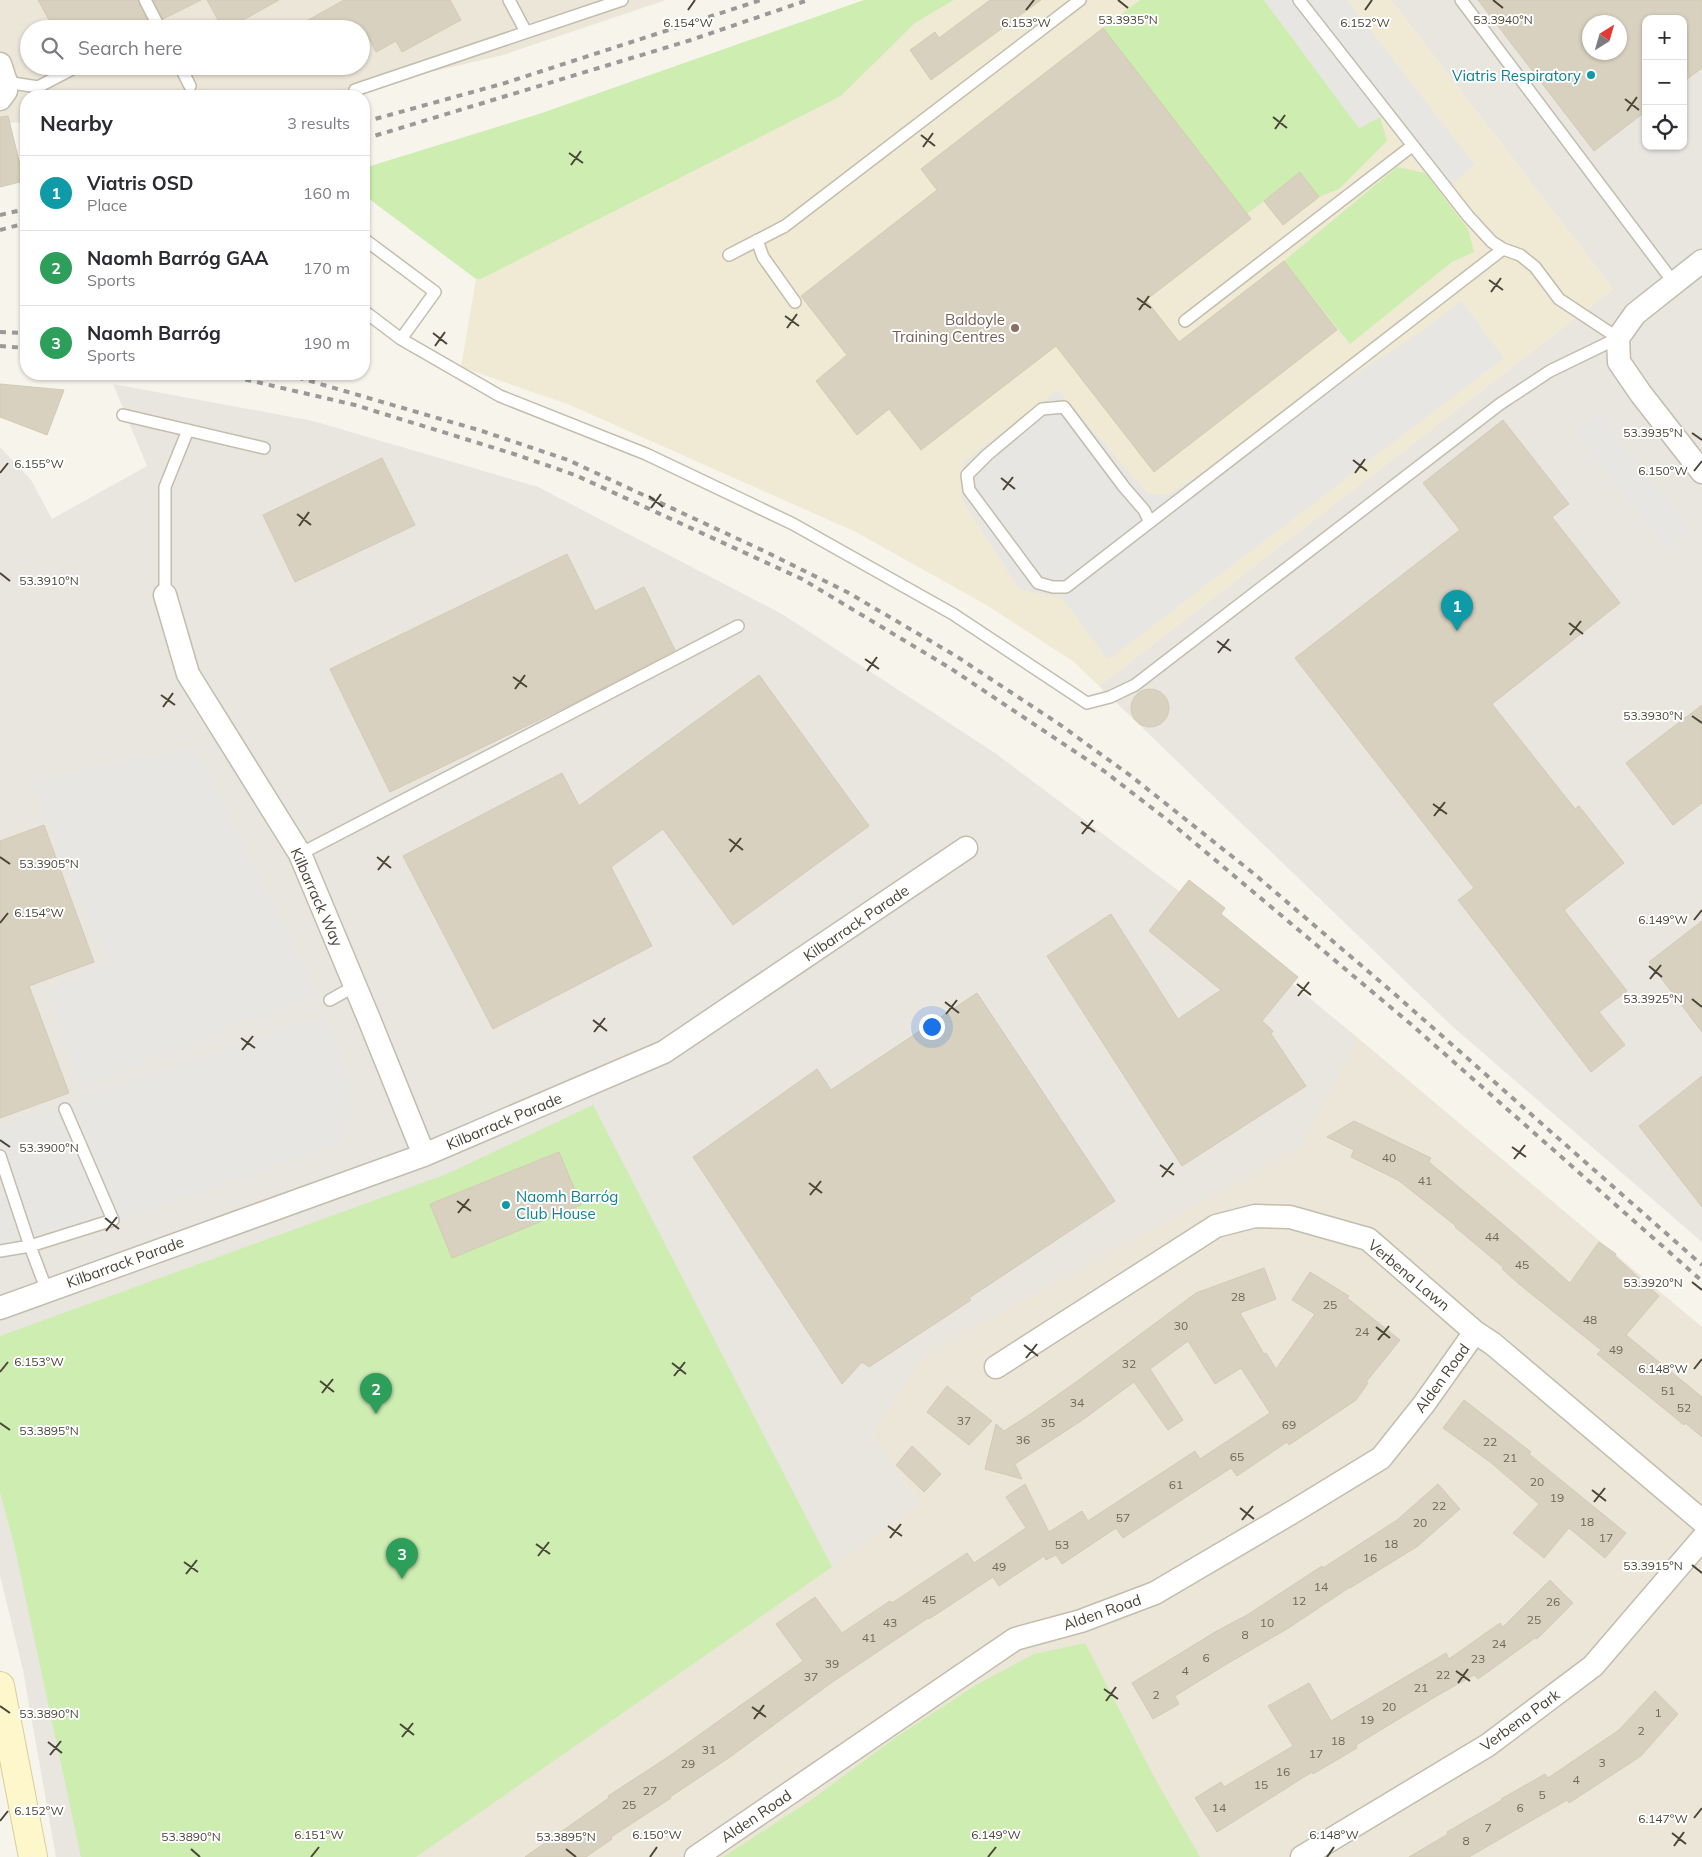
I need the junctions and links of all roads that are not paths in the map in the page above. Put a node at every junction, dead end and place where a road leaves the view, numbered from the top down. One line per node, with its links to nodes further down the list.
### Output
1 (145, 0): 7 (lane)
2 (509, 0): 8 (lane)
3 (622, 0): 8 (lane)
4 (1080, 0): 15 (lane)
5 (1299, 0): 14 (lane)
6 (1461, 0): 20 (lane)
7 (154, 20)
8 (526, 32): 13 (lane)
9 (61, 75): 11 (lane)
10 (184, 75): 12 (lane)
11 (2, 81)
12 (190, 86)
13 (355, 90)
14 (1412, 146): 17 (lane); 23 (lane)
15 (758, 240): 18 (lane); 21 (lane)
16 (370, 244): 25 (lane)
17 (1503, 249): 24 (lane); 30 (lane)
18 (729, 255)
19 (1702, 261): 20 (street)
20 (1674, 283): 24 (street)
21 (795, 302)
22 (370, 316): 25 (lane)
23 (1185, 321)
24 (1618, 338): 25 (lane); 29 (street)
25 (401, 340)
26 (123, 415): 27 (lane)
27 (188, 430): 28 (lane); 31 (lane)
28 (264, 448)
29 (1702, 472)
30 (1150, 522): 30 (lane)
31 (165, 595): 34 (street, Kilbarrack Way)
32 (738, 626): 34 (lane)
33 (966, 848): 38 (street, Kilbarrack Parade)
34 (300, 854): 35 (street, Kilbarrack Way)
35 (355, 986): 36 (lane); 38 (street, Kilbarrack Way)
36 (330, 1000)
37 (65, 1109): 40 (lane)
38 (424, 1155): 42 (street, Kilbarrack Parade)
39 (0, 1156): 40 (lane)
40 (30, 1246): 41 (lane); 42 (lane)
41 (0, 1251)
42 (47, 1291): 43 (street, Kilbarrack Parade)
43 (0, 1308)
44 (1475, 1332): 45 (street, Verbena Lawn); 46 (street, Verbena Lawn); 50 (street, Alden Road)
45 (996, 1367)
46 (1702, 1521)
47 (1702, 1540): 51 (street, Verbena Park)
48 (0, 1686): 49 (main road)
49 (33, 1857)
50 (696, 1857)
51 (1302, 1857)

